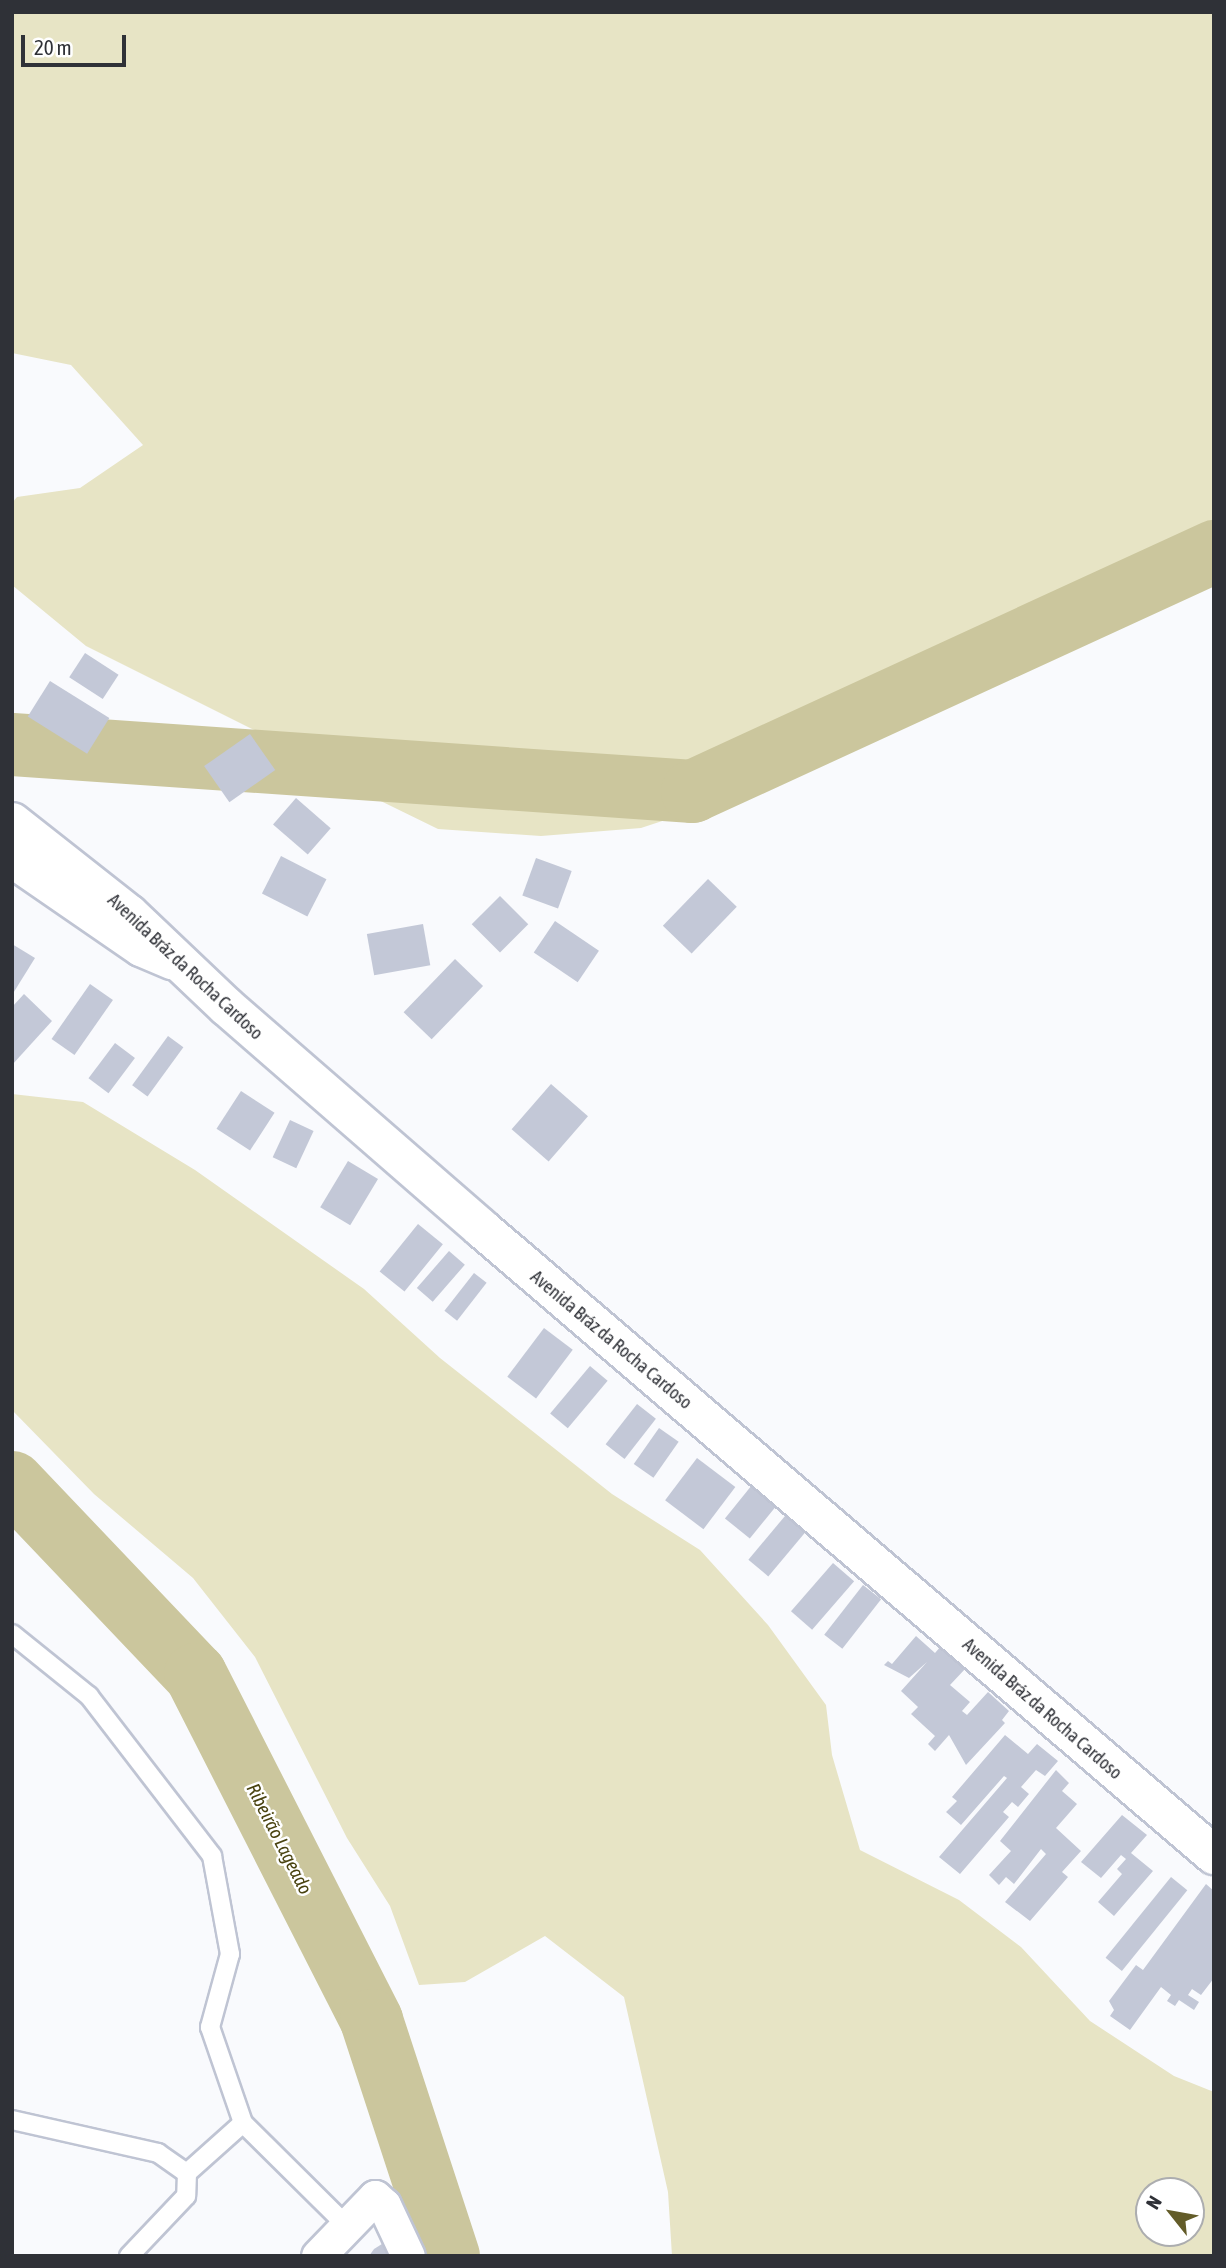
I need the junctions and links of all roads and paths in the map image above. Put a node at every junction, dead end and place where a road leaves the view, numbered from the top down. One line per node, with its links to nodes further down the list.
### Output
1 (12, 822): 3 (street, Avenida Bráz da Rocha Cardoso)
2 (12, 861): 3 (street)
3 (186, 968): 5 (street, Avenida Bráz da Rocha Cardoso)
4 (12, 1634): 7 (lane)
5 (1214, 1855)
6 (12, 2120): 8 (lane)
7 (243, 2123): 8 (lane); 9 (lane)
8 (187, 2173): 10 (lane)
9 (345, 2224): 11 (street); 12 (street)
10 (129, 2256)
11 (318, 2256)
12 (408, 2256)

